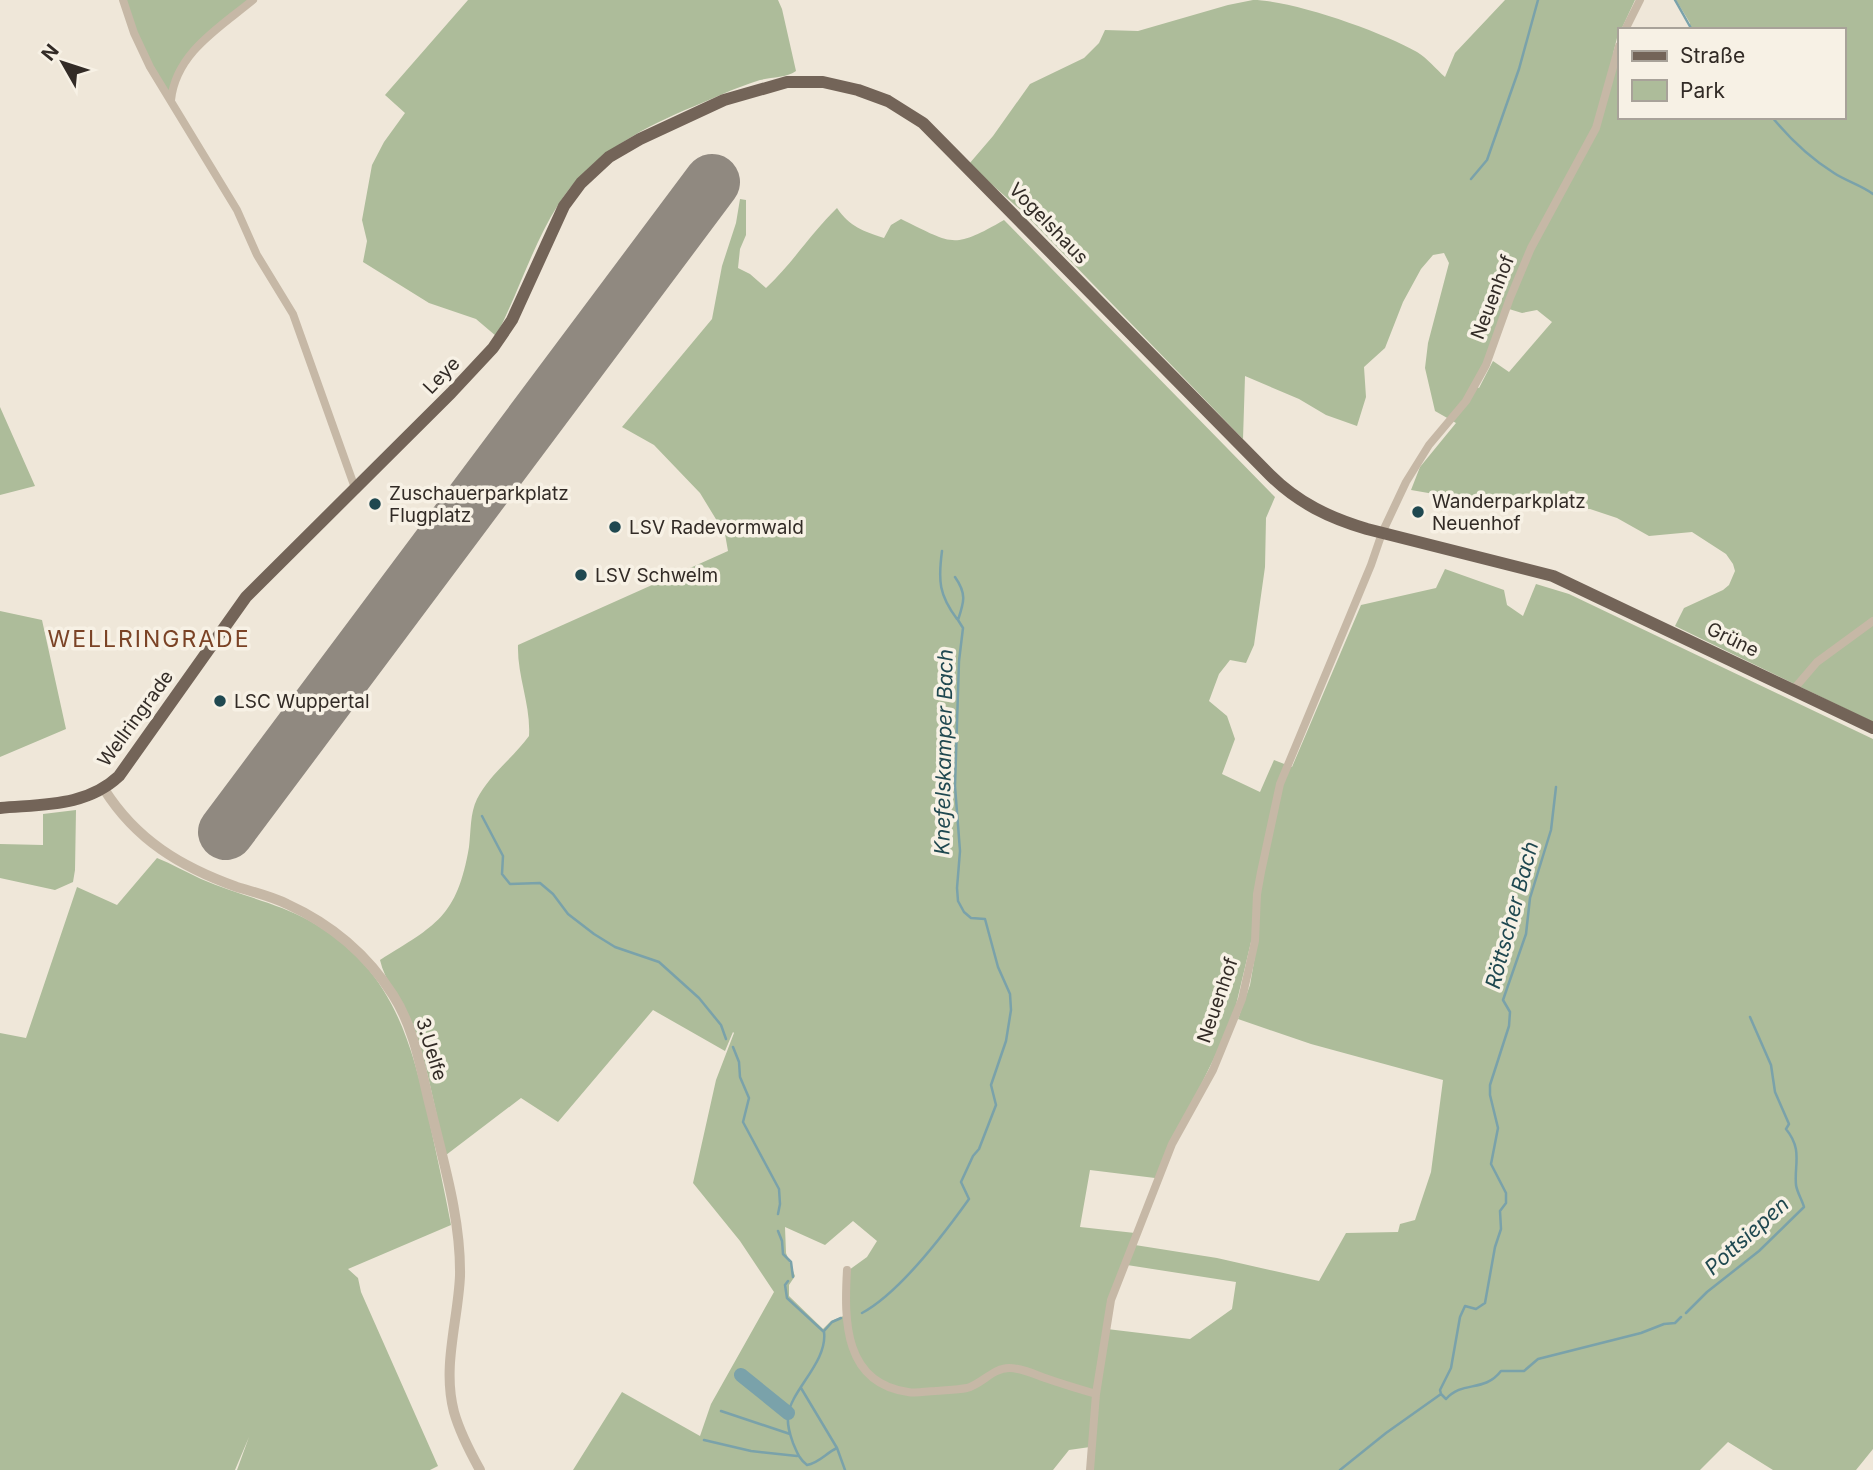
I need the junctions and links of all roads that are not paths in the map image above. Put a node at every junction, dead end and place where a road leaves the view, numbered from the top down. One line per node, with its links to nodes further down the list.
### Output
1 (124, 0): 6 (street)
2 (253, 0): 6 (street)
3 (1640, 0): 4 (street)
4 (1626, 28)
5 (1618, 49): 9 (street, Neuenhof)
6 (171, 100): 8 (street)
7 (640, 139): 8 (main road, Leye); 9 (main road, Vogelshaus)
8 (355, 488): 10 (main road, Leye)
9 (1382, 533): 12 (main road, Grüne); 17 (street, Neuenhof)
10 (233, 614): 14 (main road, Wellringrade)
11 (1873, 621): 12 (street)
12 (1793, 690): 13 (main road, Grüne)
13 (1873, 728)
14 (104, 789): 15 (main road, Wellringrade); 18 (street, 3.Uelfe)
15 (0, 808)
16 (848, 1269): 17 (street)
17 (1096, 1394): 19 (street, Neuenhof)
18 (480, 1470)
19 (1090, 1470)

